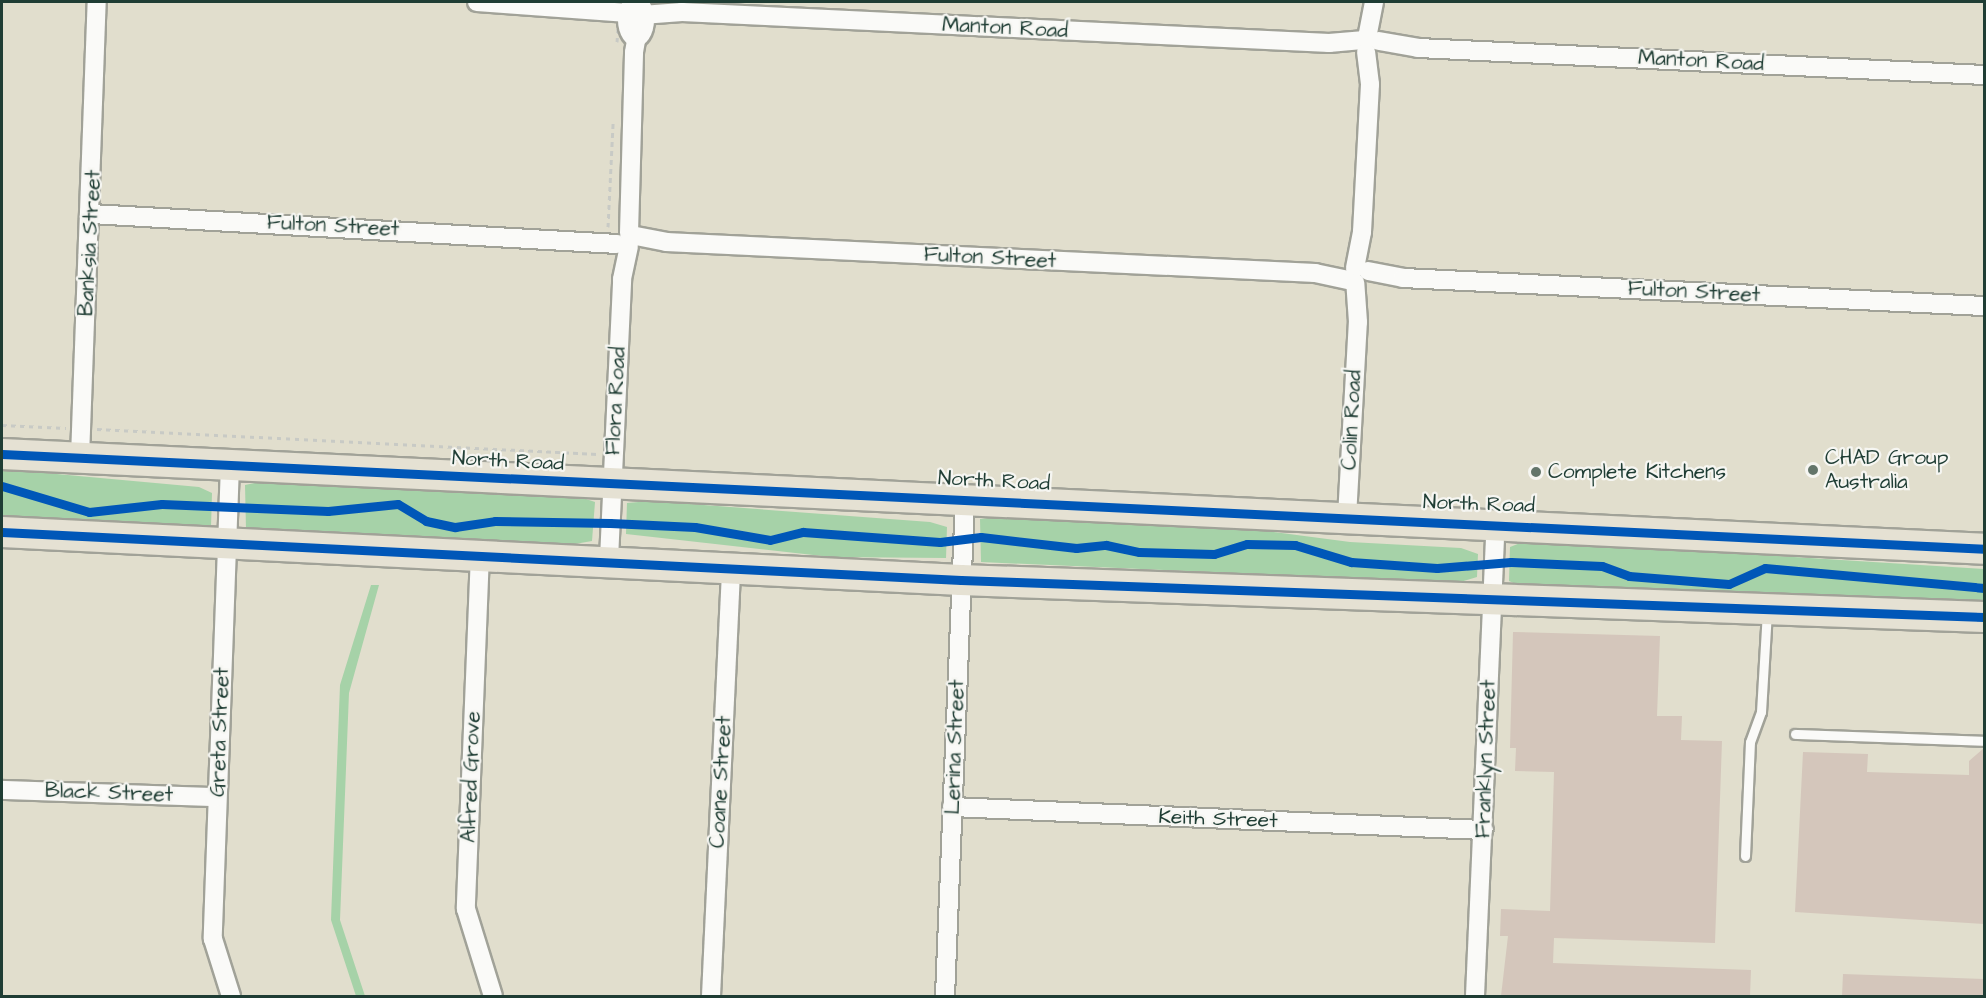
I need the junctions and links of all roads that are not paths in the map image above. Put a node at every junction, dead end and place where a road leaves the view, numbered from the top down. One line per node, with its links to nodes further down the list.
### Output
1 (97, 2): 6 (street, Banksia Street)
2 (106, 2): 6 (street, Banksia Street)
3 (477, 2): 5 (street, Manton Road)
4 (1373, 6): 7 (street, Colin Road)
5 (634, 8): 7 (street, Manton Road); 10 (street, Flora Road)
6 (100, 29): 9 (street, Banksia Street)
7 (1372, 46): 8 (street, Manton Road); 11 (street, Colin Road)
8 (1984, 75)
9 (91, 214): 10 (street, Fulton Street); 13 (street, Banksia Street)
10 (622, 239): 11 (street, Fulton Street); 16 (street, Flora Road)
11 (1361, 276): 12 (street, Fulton Street); 18 (street, Colin Road)
12 (1984, 306)
13 (80, 443): 14 (highway, North Road); 15 (highway, North Road)
14 (2, 454)
15 (231, 465): 16 (highway, North Road); 21 (street, Greta Street)
16 (612, 484): 17 (highway, North Road); 24 (street, Flora Road)
17 (965, 498): 18 (highway, North Road); 26 (street, Lerina Street)
18 (1347, 517): 19 (highway, North Road)
19 (1496, 522): 22 (highway, North Road); 27 (street, Franklyn Street)
20 (2, 532): 21 (highway)
21 (226, 543): 23 (highway); 33 (street, Greta Street)
22 (1984, 549)
23 (480, 554): 24 (highway); 38 (street, Alfred Grove)
24 (609, 559): 25 (highway)
25 (731, 567): 26 (highway); 39 (street, Coane Street)
26 (961, 580): 27 (highway); 34 (street, Lerina Street)
27 (1493, 601): 28 (highway); 35 (street, Franklyn Street)
28 (1767, 609): 29 (highway); 36 (lane)
29 (1984, 617)
30 (1795, 734): 31 (lane)
31 (1984, 741)
32 (2, 790): 33 (street, Black Street)
33 (217, 797): 37 (street, Greta Street)
34 (952, 807): 35 (street, Keith Street); 40 (street, Lerina Street)
35 (1484, 830): 41 (street, Franklyn Street)
36 (1745, 856)
37 (231, 996)
38 (493, 996)
39 (711, 996)
40 (945, 996)
41 (1475, 996)

